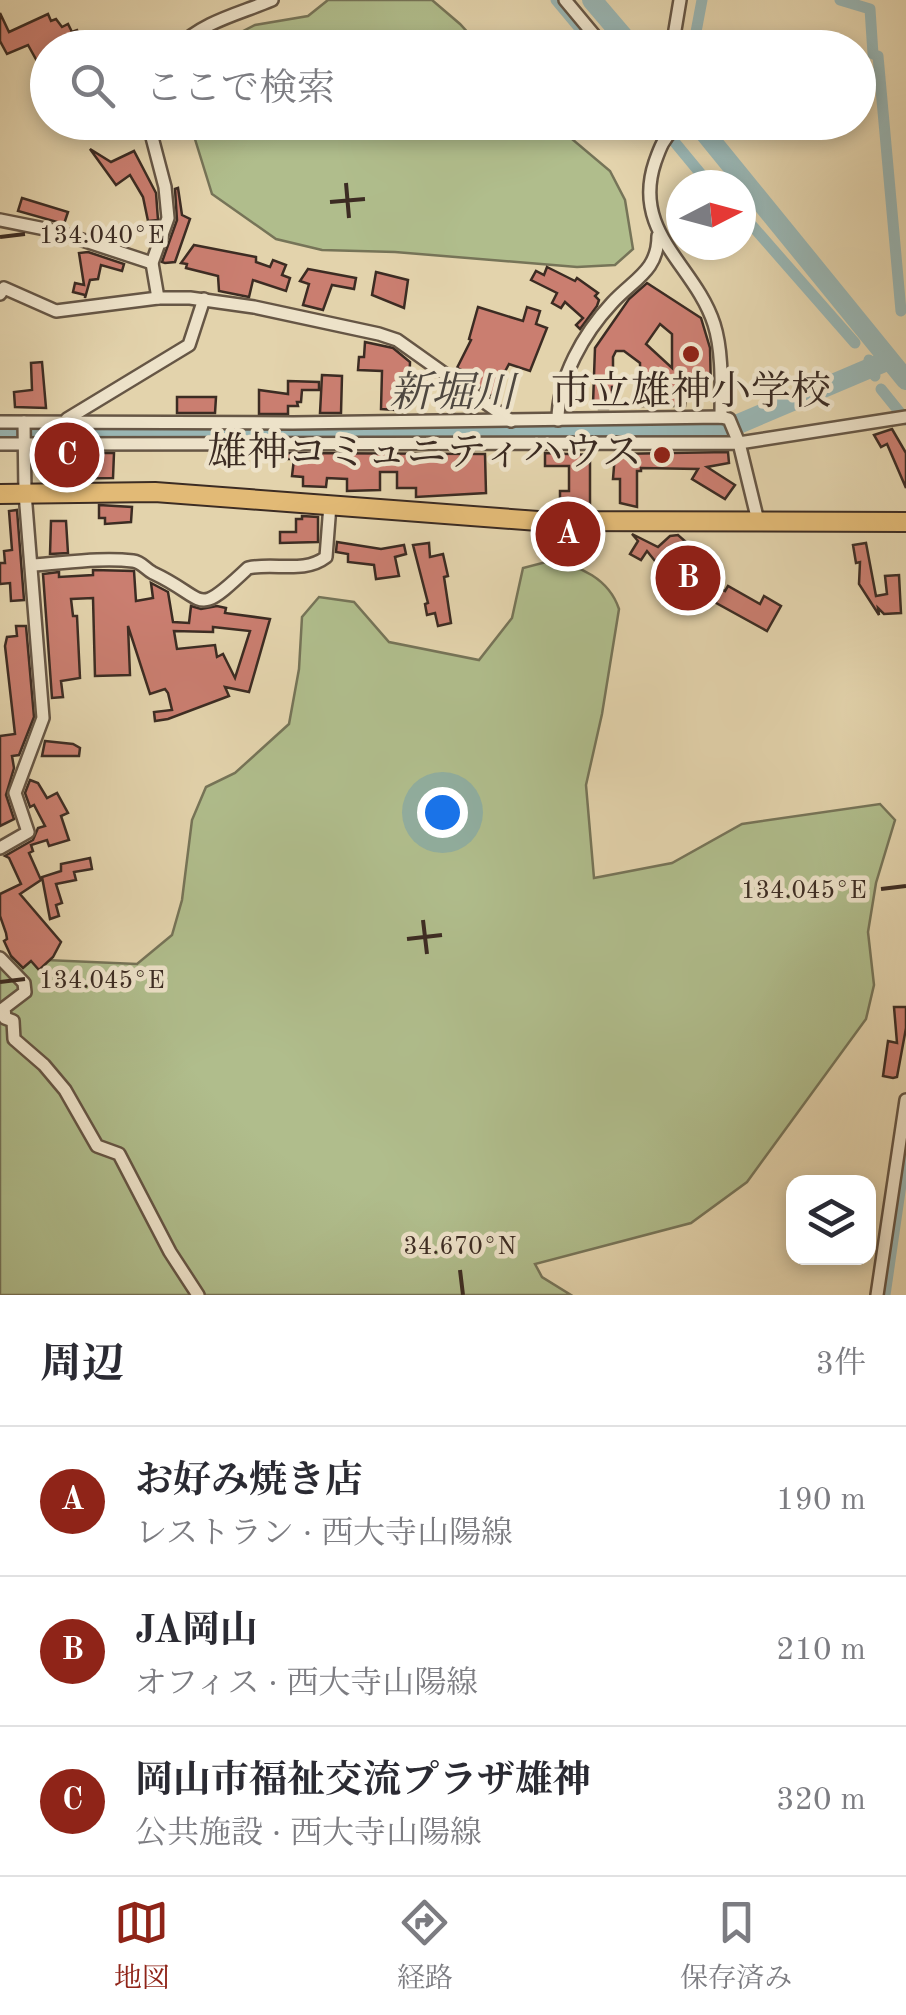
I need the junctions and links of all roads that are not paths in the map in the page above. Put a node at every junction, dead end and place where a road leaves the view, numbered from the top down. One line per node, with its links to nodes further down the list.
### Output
1 (272, 0): 4 (street)
2 (565, 0): 5 (street)
3 (680, 0): 6 (street)
4 (199, 30)
5 (591, 30)
6 (675, 30)
7 (153, 140): 11 (street)
8 (664, 140): 10 (street)
9 (0, 220): 11 (street)
10 (658, 232): 16 (street); 18 (street)
11 (152, 263): 13 (street)
12 (0, 294): 13 (street)
13 (158, 298): 14 (street)
14 (204, 299): 17 (street); 19 (street)
15 (906, 416): 26 (street)
16 (725, 418): 23 (street); 26 (street)
17 (65, 420): 21 (street); 24 (street)
18 (558, 420): 19 (street); 23 (street)
19 (512, 421): 22 (street)
20 (0, 422): 21 (street)
21 (24, 424): 25 (street)
22 (492, 432): 23 (street); 24 (street); 24 (street)
23 (628, 432): 26 (street)
24 (293, 433): 25 (street)
25 (23, 442): 27 (street); 28 (street)
26 (738, 442): 31 (street)
27 (0, 444)
28 (25, 493): 29 (main road); 30 (main road); 33 (street)
29 (0, 494)
30 (330, 506): 31 (main road); 33 (street)
31 (758, 521): 32 (main road)
32 (906, 522)
33 (32, 565): 34 (street)
34 (0, 848)
35 (0, 958): 37 (street)
36 (906, 1100): 38 (street)
37 (198, 1295)
38 (877, 1295)

